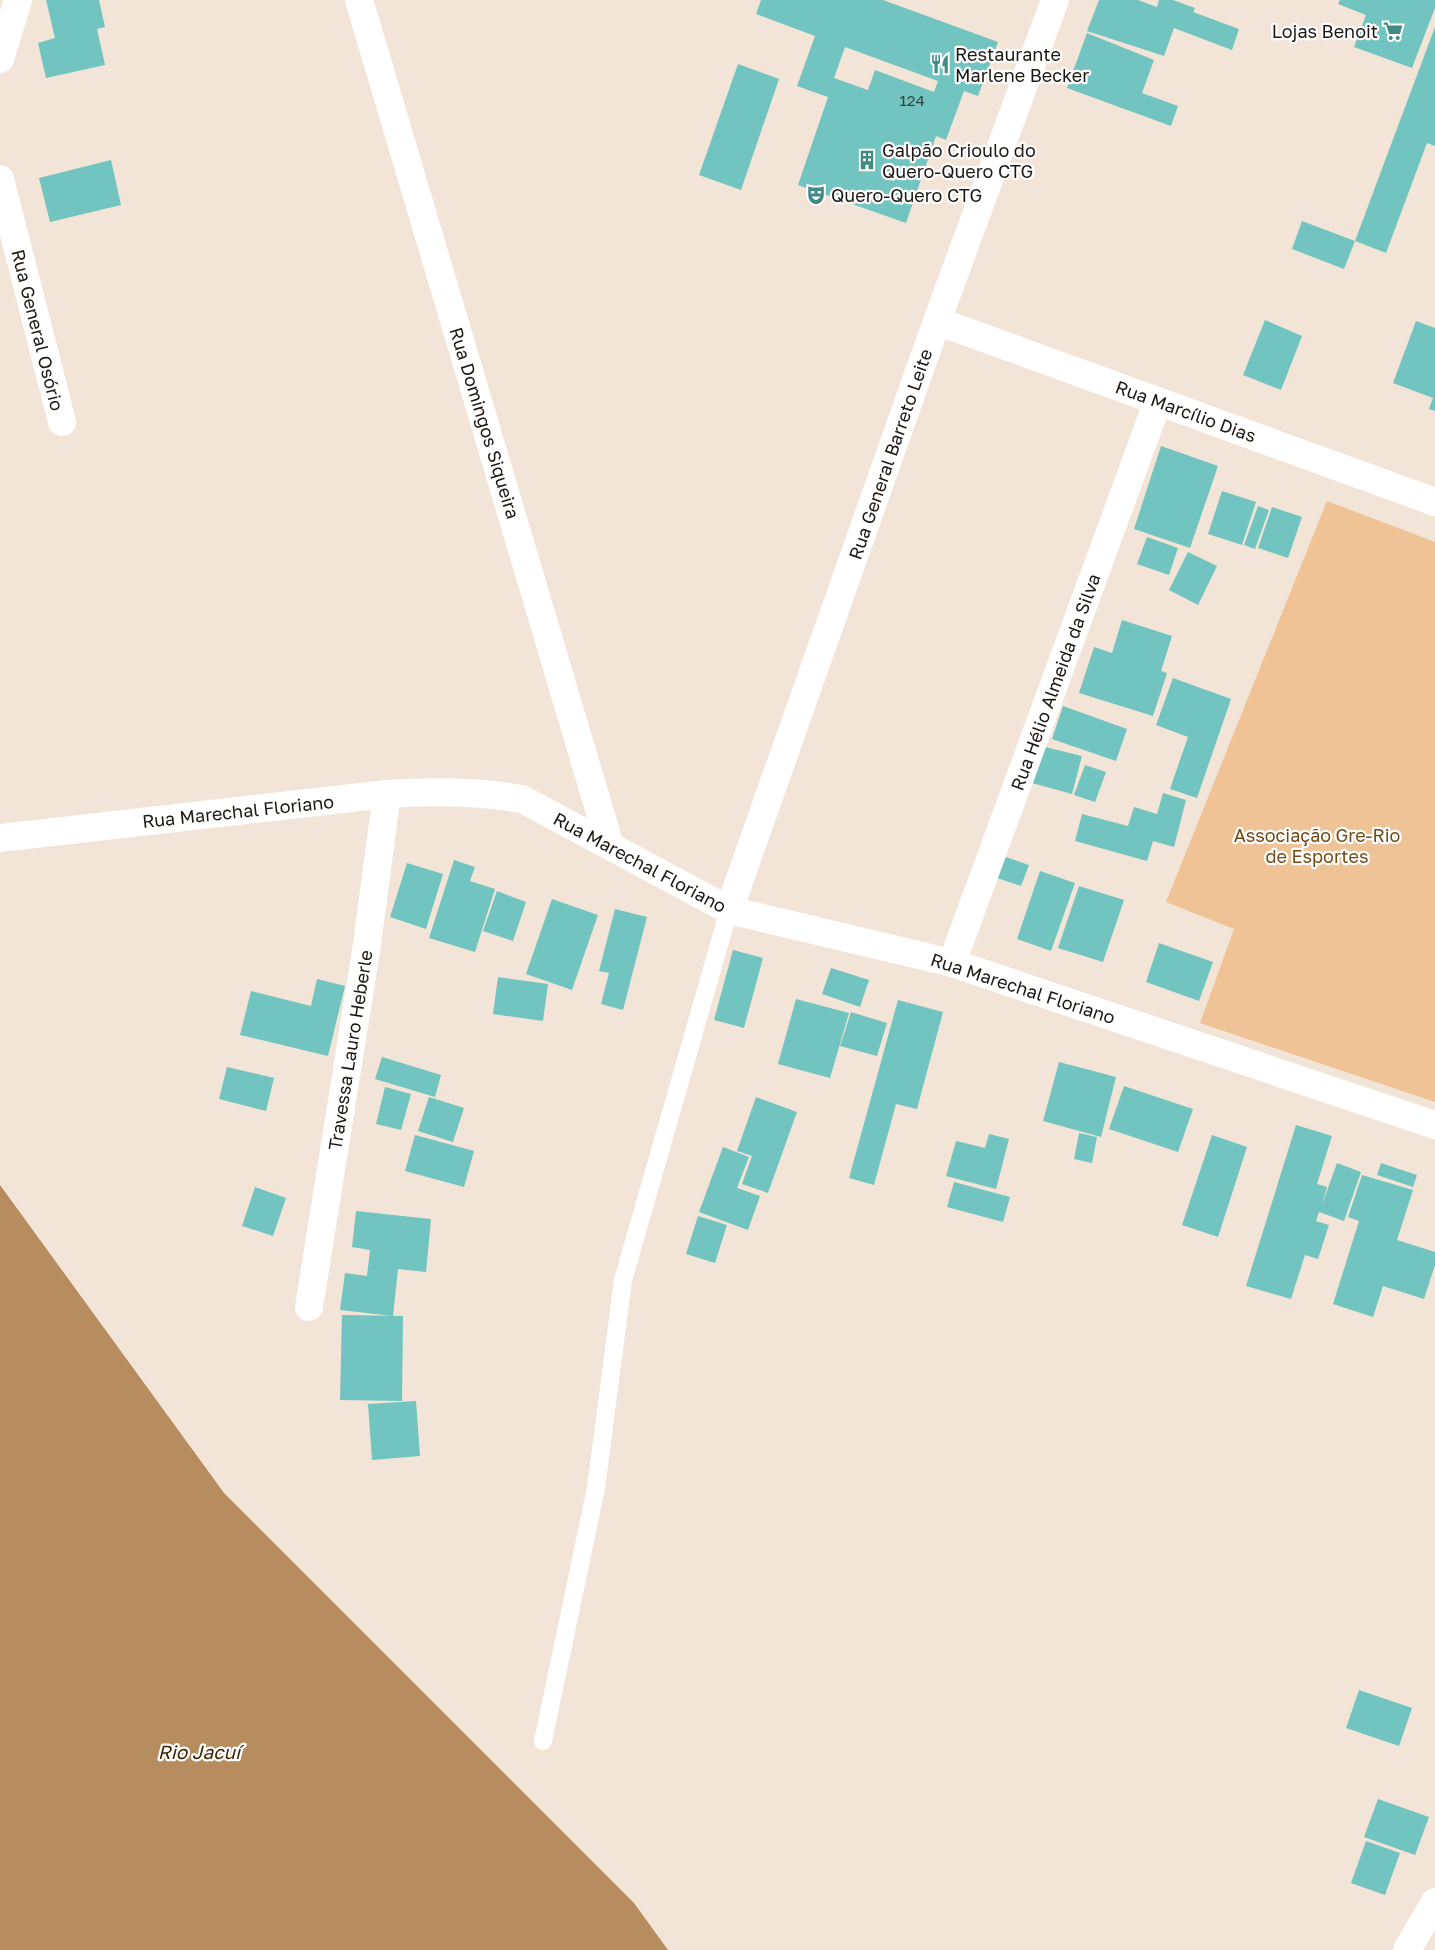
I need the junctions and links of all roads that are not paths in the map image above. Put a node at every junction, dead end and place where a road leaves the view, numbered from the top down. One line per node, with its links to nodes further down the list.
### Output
1 (18, 0): 4 (street)
2 (359, 0): 12 (street, Rua Domingos Siqueira)
3 (1054, 0): 6 (street, Rua General Barreto Leite)
4 (0, 59)
5 (0, 179): 8 (street, Rua General Osório)
6 (937, 320): 7 (street, Rua Marcílio Dias); 13 (street, Rua General Barreto Leite)
7 (1158, 401): 9 (street, Rua Marcílio Dias); 14 (street, Rua Hélio Almeida da Silva)
8 (62, 422)
9 (1435, 502)
10 (387, 794): 11 (street, Rua Marechal Floriano); 12 (street, Rua Marechal Floriano); 16 (street, Travessa Lauro Heberle)
11 (0, 838)
12 (610, 846): 13 (street, Rua Marechal Floriano)
13 (729, 910): 14 (street, Rua Marechal Floriano); 17 (lane)
14 (952, 963): 15 (street, Rua Marechal Floriano)
15 (1435, 1125)
16 (309, 1306)
17 (543, 1741)
18 (1435, 1902): 19 (street)
19 (1407, 1950)

